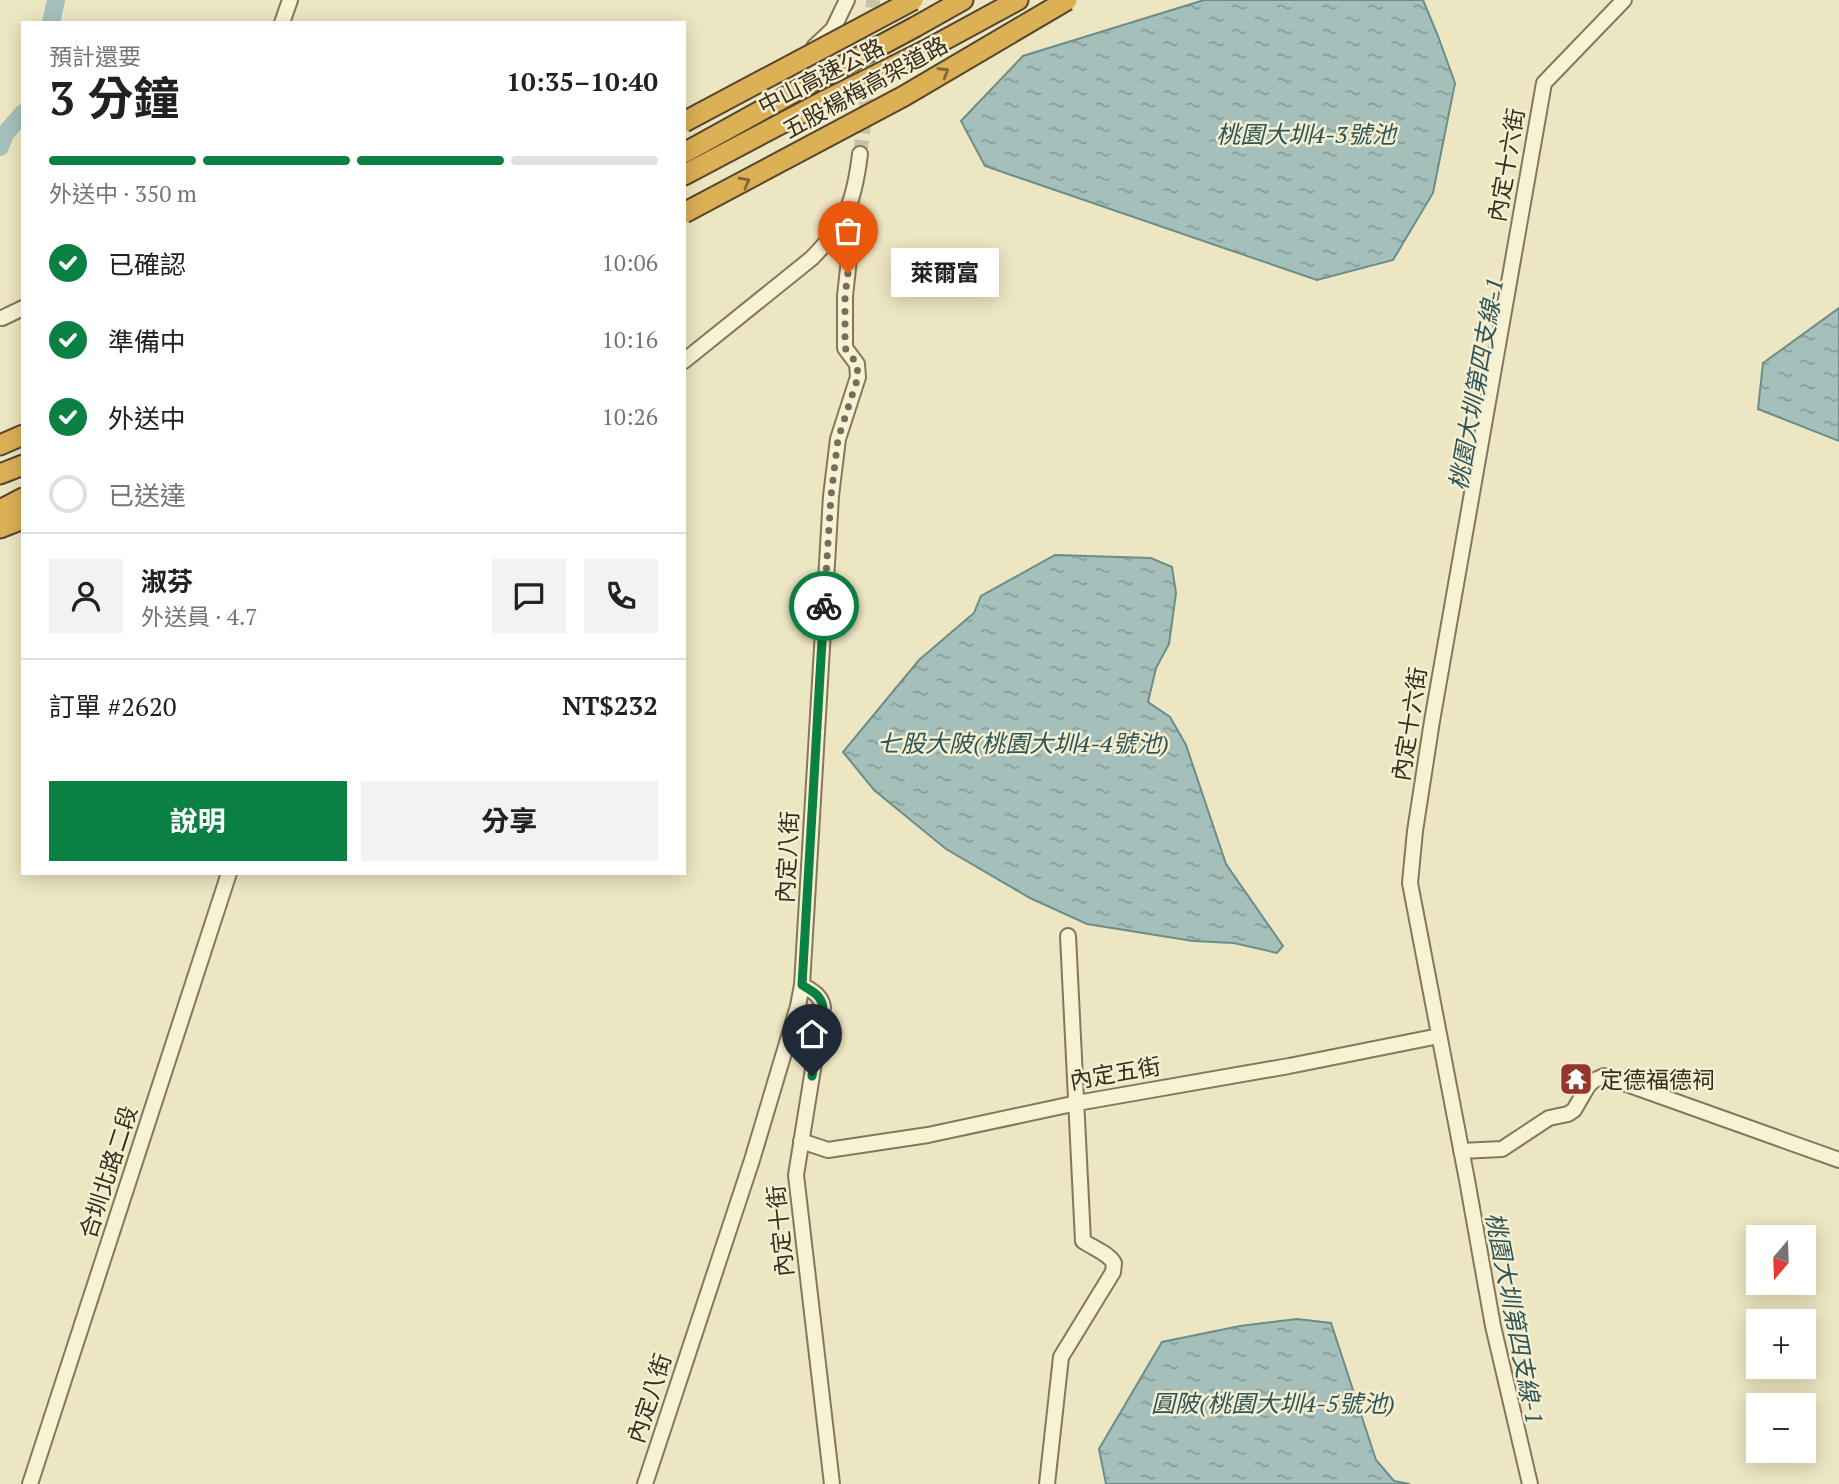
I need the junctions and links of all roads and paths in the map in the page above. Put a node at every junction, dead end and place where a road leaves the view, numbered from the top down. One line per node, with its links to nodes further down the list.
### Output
1 (290, 0): 8 (street)
2 (847, 0): 10 (street)
3 (912, 0): 9 (highway, bridge)
4 (963, 0): 11 (highway, 中山高速公路, bridge)
5 (1018, 0): 13 (highway, 中山高速公路, bridge)
6 (1067, 0): 14 (highway, 五股楊梅高架道路, one-way to 6, bridge)
7 (1624, 0): 32 (street, 內定十六街)
8 (283, 21)
9 (686, 121)
10 (686, 129)
11 (686, 152)
12 (860, 154): 15 (street)
13 (686, 175)
14 (686, 212)
15 (844, 218): 18 (street); 31 (street, 內定八街)
16 (21, 309): 17 (street)
17 (2, 318)
18 (686, 359)
19 (21, 438): 20 (highway)
20 (0, 445)
21 (21, 465): 22 (highway)
22 (0, 474)
23 (21, 490): 24 (highway)
24 (0, 498)
25 (21, 499): 26 (highway)
26 (0, 510)
27 (21, 520): 28 (highway)
28 (0, 528)
29 (228, 875): 37 (street, 合圳北路二段)
30 (1068, 936): 33 (street)
31 (802, 985): 34 (street, 內定十街); 38 (street, 內定八街)
32 (1438, 1036): 33 (street, 內定五街); 35 (street, 內定十六街)
33 (1077, 1103): 34 (street, 內定五街); 40 (street)
34 (801, 1141): 39 (street, 內定十街)
35 (1461, 1151): 36 (street); 41 (street, 內定十六街)
36 (1839, 1160)
37 (30, 1484)
38 (645, 1484)
39 (832, 1484)
40 (1047, 1484)
41 (1530, 1484)

